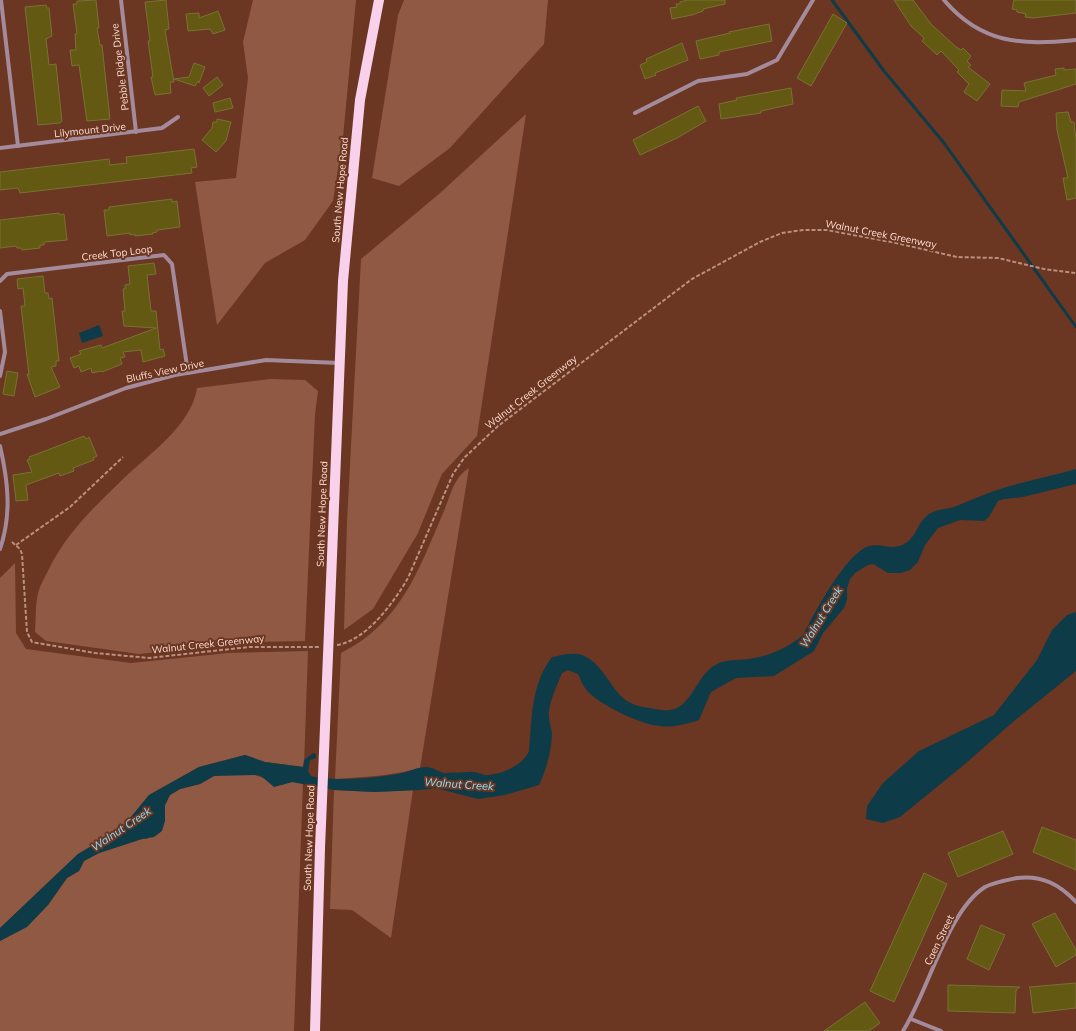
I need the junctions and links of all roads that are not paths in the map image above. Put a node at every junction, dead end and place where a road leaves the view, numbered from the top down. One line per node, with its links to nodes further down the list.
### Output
1 (1, 0): 10 (street)
2 (121, 0): 9 (street, Pebble Ridge Drive)
3 (379, 0): 14 (main road, South New Hope Road)
4 (813, 0): 7 (street)
5 (944, 0): 6 (street)
6 (1076, 40)
7 (635, 113)
8 (178, 117): 9 (street, Lilymount Drive)
9 (136, 132): 10 (street, Lilymount Drive)
10 (18, 146): 11 (street, Lilymount Drive)
11 (0, 148)
12 (0, 281): 15 (street, Creek Top Loop)
13 (0, 311): 16 (street)
14 (340, 363): 15 (street, Bluffs View Drive); 22 (main road, South New Hope Road, bridge)
15 (188, 373): 17 (street, Bluffs View Drive)
16 (0, 376)
17 (0, 434)
18 (0, 446): 19 (street)
19 (0, 549)
20 (1076, 902): 21 (street, Caen Street)
21 (911, 1019): 23 (street, Caen Street); 24 (street)
22 (316, 1031)
23 (904, 1031)
24 (941, 1031)

